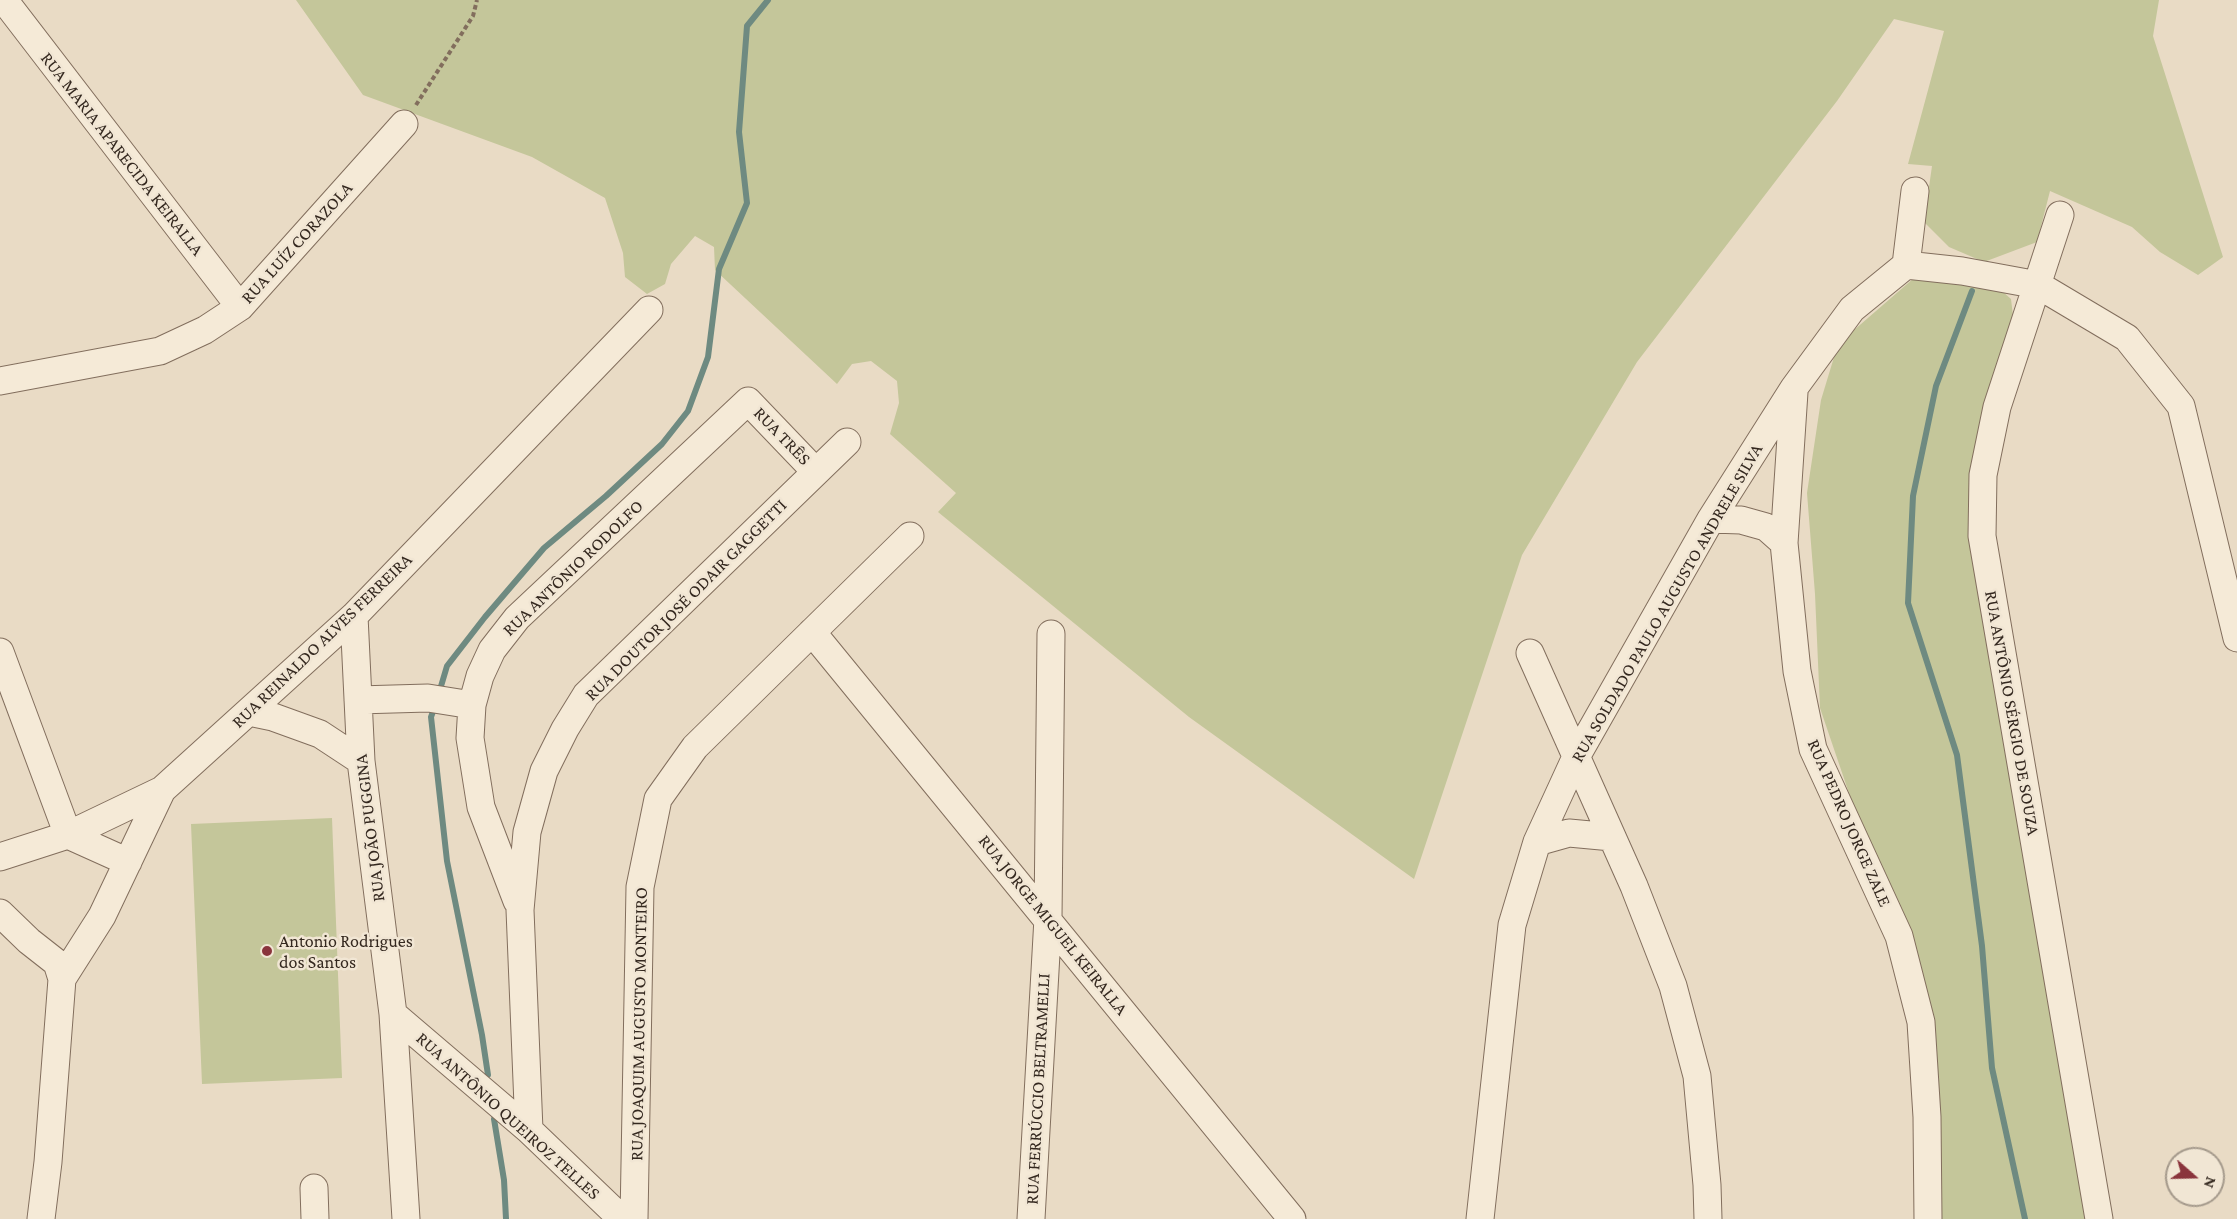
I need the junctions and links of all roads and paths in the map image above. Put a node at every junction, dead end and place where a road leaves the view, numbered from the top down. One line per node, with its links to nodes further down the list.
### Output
1 (4, 0): 8 (street, RUA MARIA APARECIDA KEIRALLA)
2 (477, 0): 3 (path)
3 (404, 124): 8 (street, RUA LUÍZ CORAZOLA)
4 (1915, 190): 6 (street)
5 (2060, 215): 7 (street, RUA ANTÔNIO SÉRGIO DE SOUZA)
6 (1906, 265): 7 (street); 11 (street, RUA SOLDADO PAULO AUGUSTO ANDRELE SILVA)
7 (2038, 285): 19 (street); 52 (street, RUA ANTÔNIO SÉRGIO DE SOUZA)
8 (240, 307): 10 (street, RUA LUÍZ CORAZOLA)
9 (649, 310): 18 (street, RUA REINALDO ALVES FERREIRA)
10 (0, 381)
11 (1794, 388): 15 (street, RUA SOLDADO PAULO AUGUSTO ANDRELE SILVA); 17 (street, RUA PEDRO JORGE ZALE)
12 (748, 401): 14 (street, RUA TRÊS); 25 (street, RUA ANTÔNIO RODOLFO)
13 (847, 442): 14 (street, RUA DOUTOR JOSÉ ODAIR GAGGETTI)
14 (816, 472): 35 (street, RUA DOUTOR JOSÉ ODAIR GAGGETTI)
15 (1711, 519): 17 (street); 27 (street, RUA SOLDADO PAULO AUGUSTO ANDRELE SILVA)
16 (910, 537): 20 (street, RUA JOAQUIM AUGUSTO MONTEIRO)
17 (1784, 543): 51 (street, RUA PEDRO JORGE ZALE)
18 (354, 616): 24 (street, RUA JOÃO PUGGINA); 26 (street, RUA REINALDO ALVES FERREIRA)
19 (2236, 631)
20 (812, 632): 37 (street, RUA JORGE MIGUEL KEIRALLA); 46 (street, RUA JOAQUIM AUGUSTO MONTEIRO)
21 (1051, 634): 37 (street, RUA FERRÚCCIO BELTRAMELLI)
22 (0, 652): 30 (street)
23 (1530, 653): 27 (street)
24 (358, 700): 25 (street); 28 (street, RUA JOÃO PUGGINA)
25 (472, 705): 35 (street, RUA ANTÔNIO RODOLFO)
26 (249, 712): 28 (street); 29 (street, RUA REINALDO ALVES FERREIRA)
27 (1576, 757): 31 (street); 32 (street, RUA SOLDADO PAULO AUGUSTO ANDRELE SILVA)
28 (361, 761): 39 (street, RUA JOÃO PUGGINA)
29 (162, 790): 30 (street, RUA REINALDO ALVES FERREIRA); 34 (street)
30 (68, 835): 33 (street, RUA REINALDO ALVES FERREIRA); 34 (street)
31 (1612, 837): 32 (street); 50 (street)
32 (1537, 842): 49 (street, RUA SOLDADO PAULO AUGUSTO ANDRELE SILVA)
33 (0, 857)
34 (128, 862): 38 (street)
35 (520, 910): 40 (street, RUA DOUTOR JOSÉ ODAIR GAGGETTI)
36 (0, 913): 38 (street)
37 (1048, 918): 47 (street, RUA FERRÚCCIO BELTRAMELLI); 48 (street, RUA JORGE MIGUEL KEIRALLA)
38 (62, 979): 42 (street)
39 (393, 1014): 40 (street, RUA ANTÔNIO QUEIROZ TELLES); 44 (street, RUA JOÃO PUGGINA)
40 (529, 1130): 45 (street, RUA ANTÔNIO QUEIROZ TELLES)
41 (314, 1188): 43 (street)
42 (41, 1219)
43 (315, 1219)
44 (406, 1219)
45 (622, 1219)
46 (634, 1219)
47 (1030, 1219)
48 (1292, 1219)
49 (1480, 1219)
50 (1708, 1219)
51 (1928, 1219)
52 (2099, 1219)

